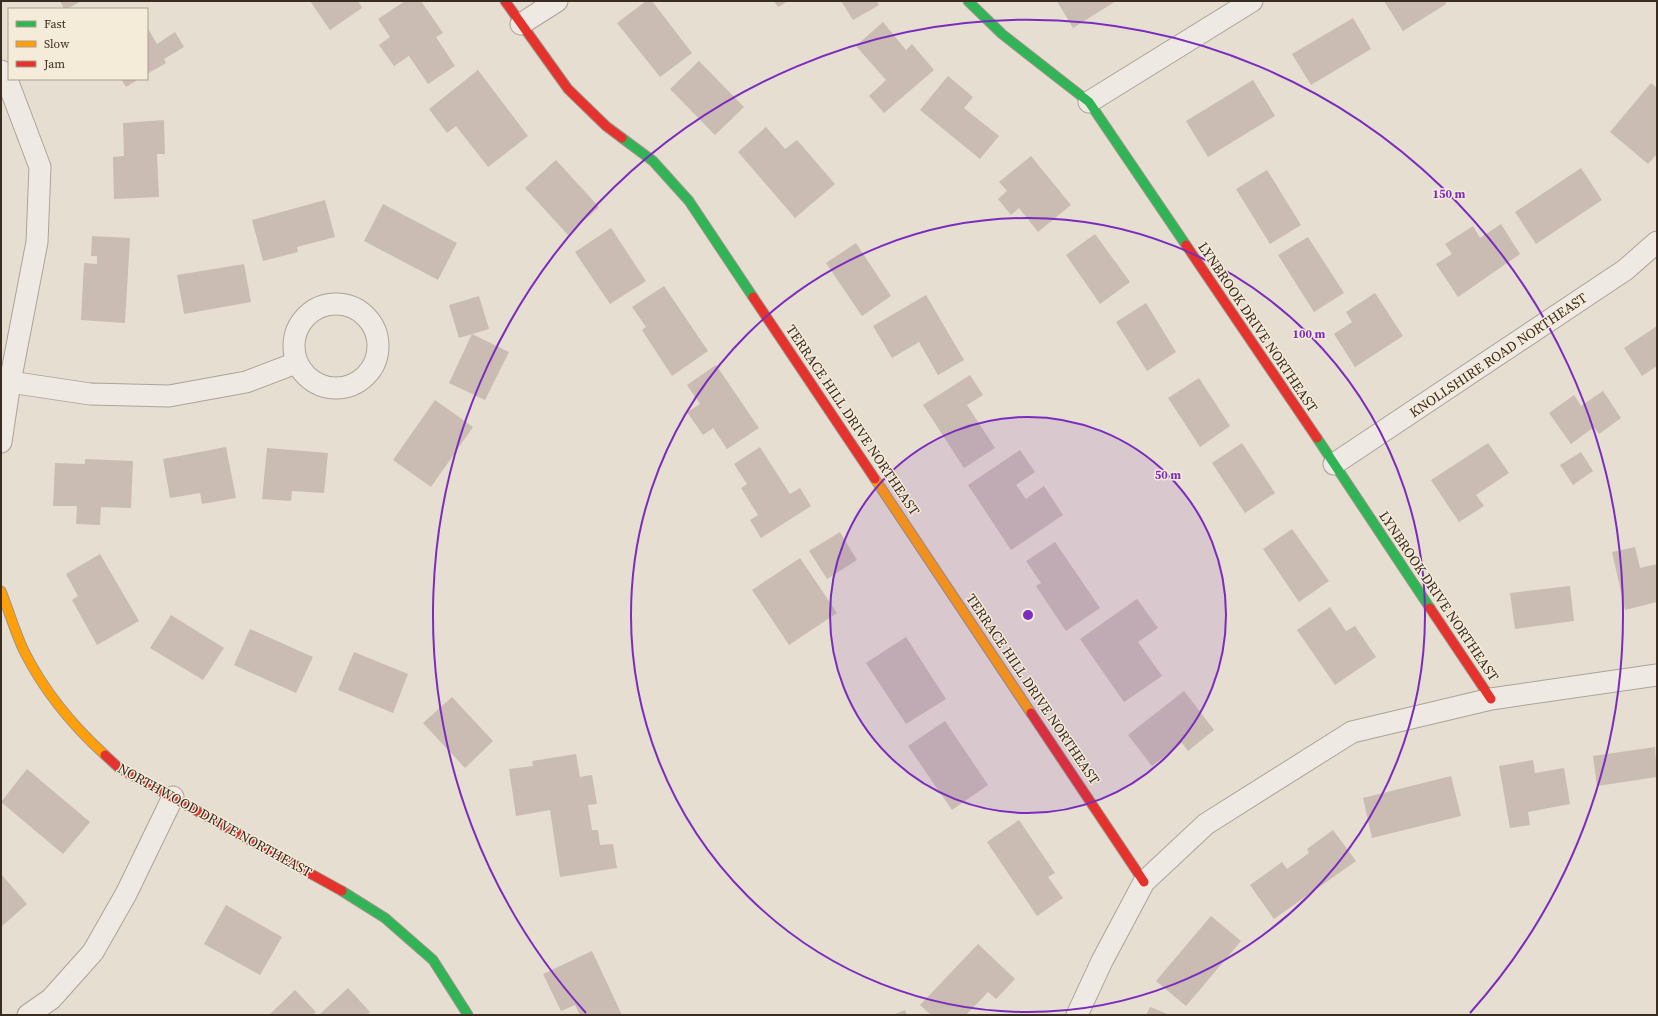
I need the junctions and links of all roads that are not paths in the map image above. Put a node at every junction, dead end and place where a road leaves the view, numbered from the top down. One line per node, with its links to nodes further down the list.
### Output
1 (505, 1): 5 (street, TERRACE HILL DRIVE NORTHEAST)
2 (557, 1): 5 (street)
3 (968, 1): 7 (street, LYNBROOK DRIVE NORTHEAST)
4 (1252, 1): 7 (street)
5 (521, 24): 17 (street, TERRACE HILL DRIVE NORTHEAST)
6 (1, 71): 10 (street)
7 (1089, 102): 12 (street, LYNBROOK DRIVE NORTHEAST)
8 (1657, 242): 12 (street, KNOLLSHIRE ROAD NORTHEAST)
9 (296, 363): 9 (street); 10 (street)
10 (10, 382): 11 (street)
11 (1, 442)
12 (1334, 464): 15 (street, LYNBROOK DRIVE NORTHEAST)
13 (1, 591): 16 (street, NORTHWOOD DRIVE NORTHEAST)
14 (1657, 675): 15 (street)
15 (1491, 699): 17 (street)
16 (173, 797): 18 (street); 19 (street, NORTHWOOD DRIVE NORTHEAST)
17 (1144, 882): 20 (street)
18 (28, 1015)
19 (468, 1015)
20 (1077, 1015)

